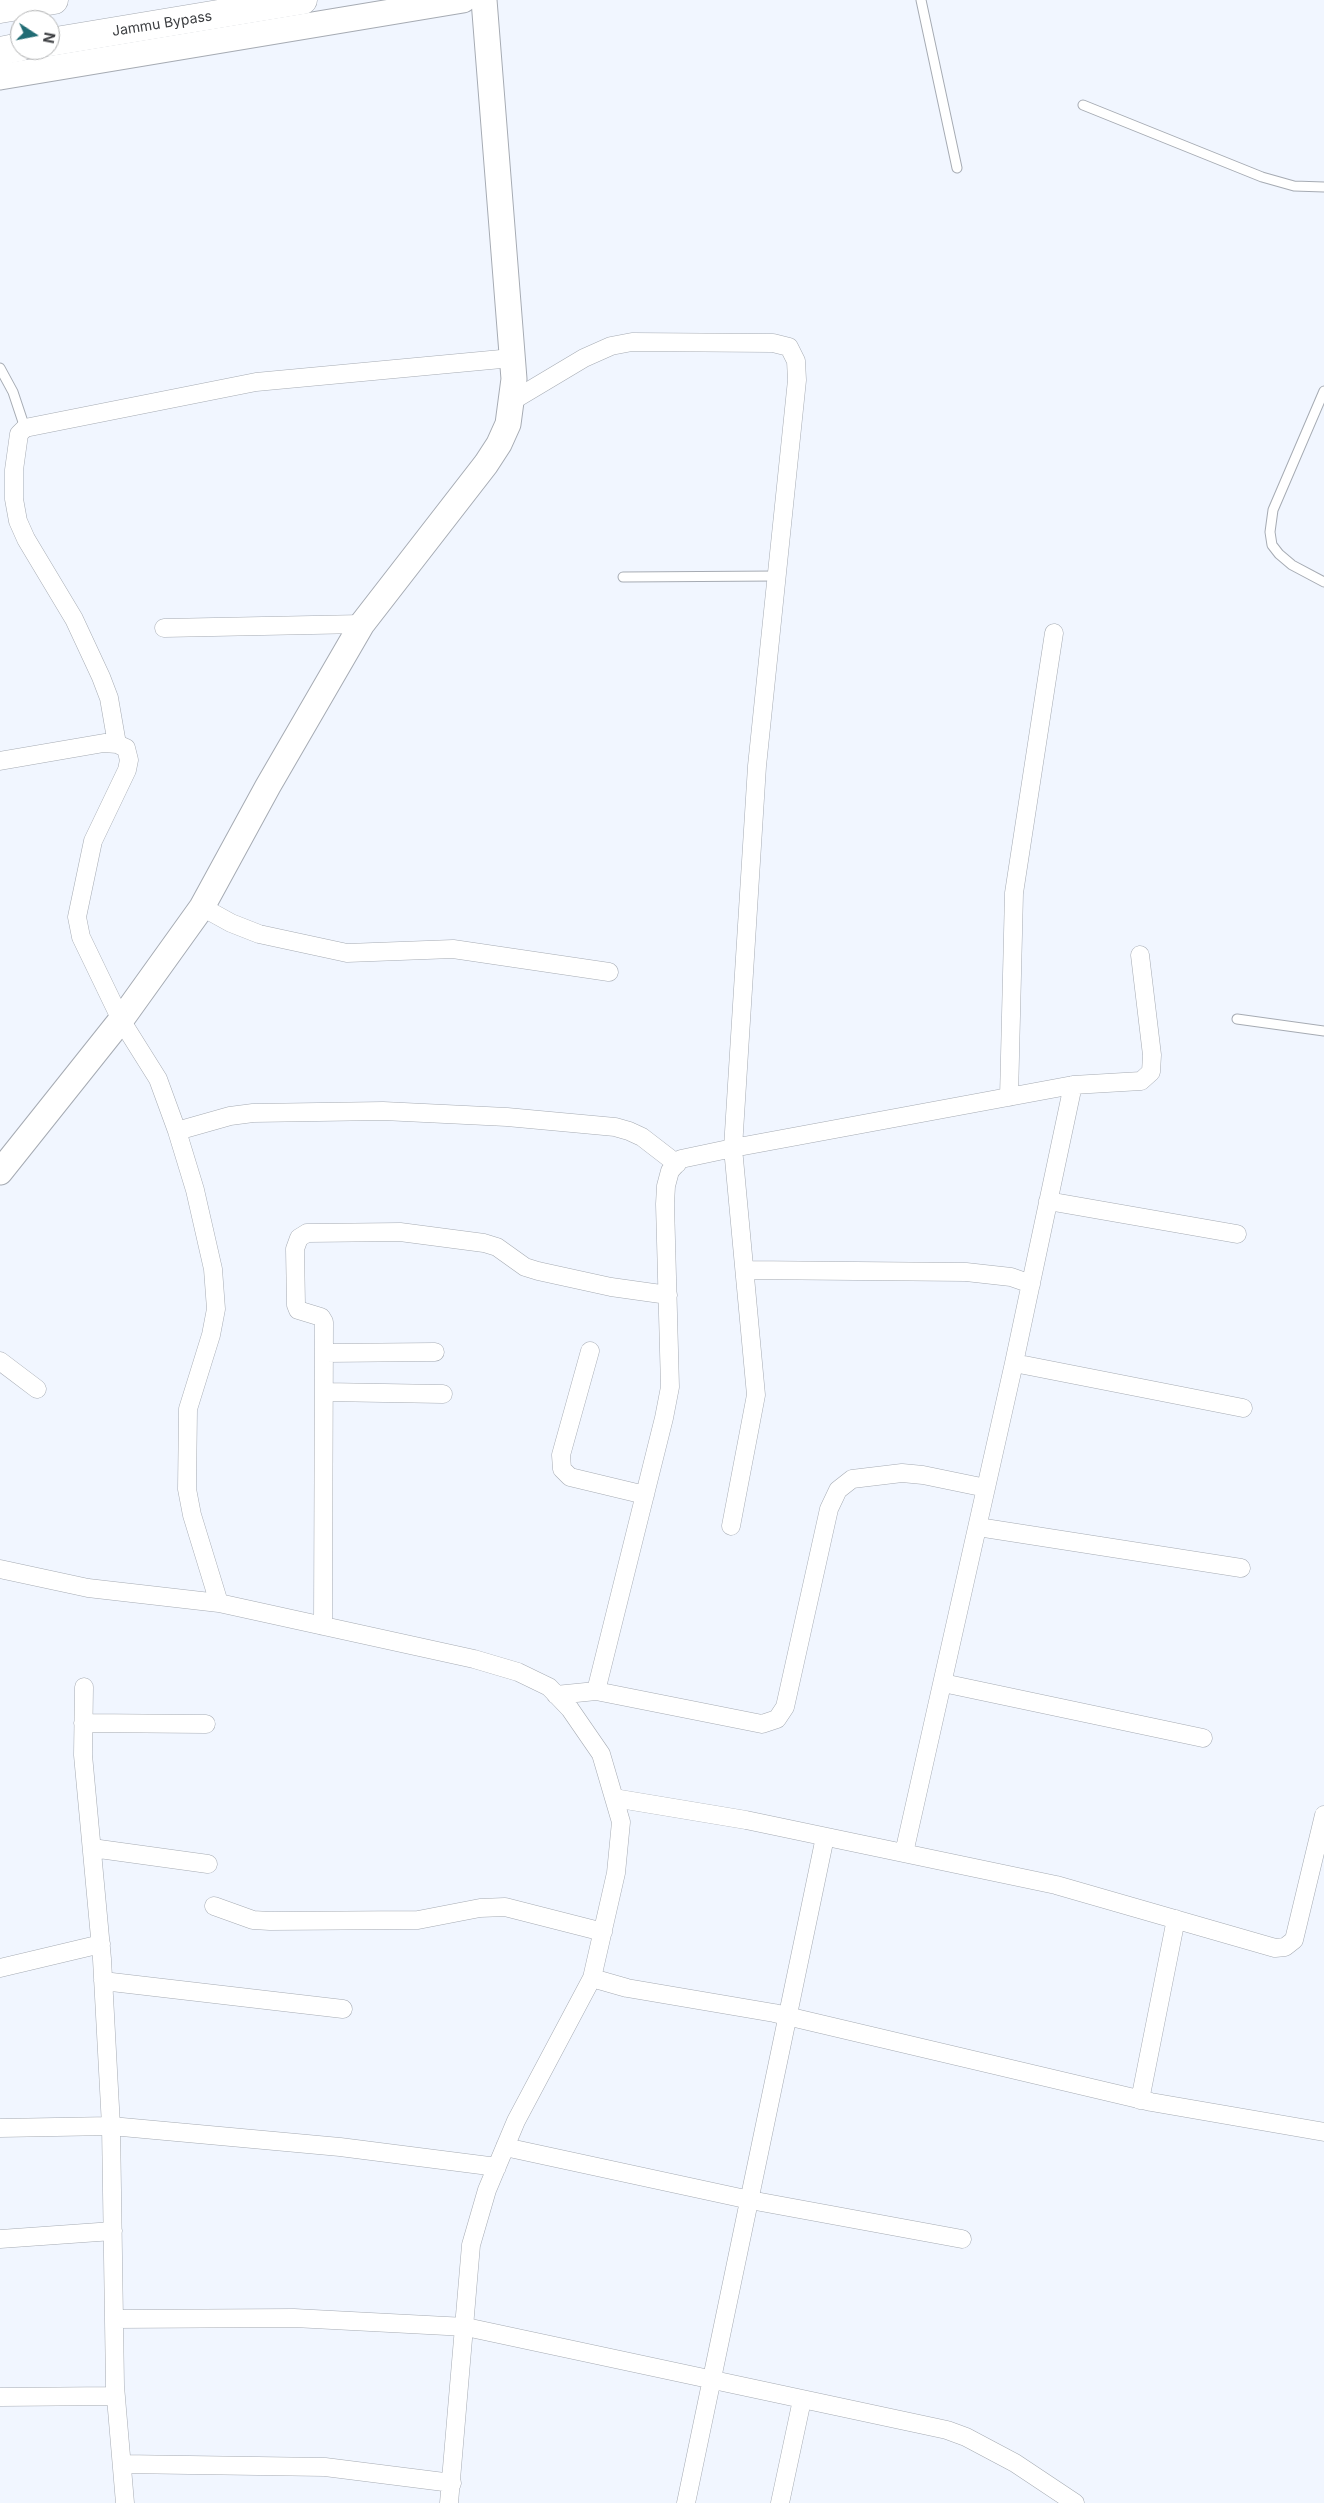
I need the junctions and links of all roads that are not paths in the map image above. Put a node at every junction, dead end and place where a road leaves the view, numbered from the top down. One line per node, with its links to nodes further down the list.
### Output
1 (54, 0): 6 (highway)
2 (303, 0): 7 (highway, Jammu Bypass)
3 (463, 0): 8 (street)
4 (484, 0): 12 (street)
5 (921, 0): 10 (lane)
6 (0, 9)
7 (60, 40)
8 (0, 77)
9 (1083, 105): 11 (lane)
10 (957, 168)
11 (1324, 187)
12 (512, 358): 15 (street); 16 (street)
13 (0, 368): 16 (lane)
14 (1324, 391): 19 (lane)
15 (512, 401): 17 (street); 20 (street)
16 (25, 428): 23 (street)
17 (777, 576): 18 (lane); 34 (street)
18 (623, 577)
19 (1324, 582)
20 (362, 624): 21 (street); 25 (street)
21 (164, 628)
22 (1054, 633): 32 (street)
23 (118, 744): 24 (street); 29 (street)
24 (0, 761)
25 (202, 906): 27 (street); 29 (street)
26 (1140, 956): 31 (street)
27 (609, 972)
28 (1237, 1019): 30 (lane)
29 (121, 1020): 33 (street); 35 (street)
30 (1324, 1031)
31 (1073, 1085): 32 (street); 37 (street)
32 (1009, 1097): 34 (street)
33 (177, 1131): 36 (street); 57 (street)
34 (733, 1148): 36 (street); 39 (street)
35 (4, 1161)
36 (677, 1164): 41 (street)
37 (1048, 1201): 38 (street); 40 (street)
38 (1238, 1234)
39 (745, 1270): 40 (street); 53 (street)
40 (1031, 1284): 46 (street)
41 (668, 1295): 44 (street); 52 (street)
42 (590, 1351): 52 (street)
43 (435, 1352): 44 (street)
44 (325, 1353): 48 (street)
45 (0, 1361): 47 (street)
46 (1014, 1363): 50 (street); 51 (street)
47 (37, 1389)
48 (325, 1392): 49 (street); 58 (street)
49 (443, 1394)
50 (1243, 1408)
51 (986, 1488): 54 (street); 61 (street)
52 (645, 1495): 61 (street)
53 (731, 1526)
54 (978, 1527): 56 (street); 59 (street)
55 (0, 1568): 57 (street)
56 (1241, 1568)
57 (219, 1602): 58 (street)
58 (323, 1626): 62 (street)
59 (942, 1683): 65 (street); 70 (street)
60 (84, 1687): 63 (street)
61 (596, 1691): 62 (street)
62 (556, 1695): 66 (street)
63 (83, 1723): 64 (street); 69 (street)
64 (206, 1724)
65 (1203, 1738)
66 (614, 1798): 68 (street); 75 (street)
67 (1324, 1815): 72 (street)
68 (825, 1837): 70 (street); 81 (street)
69 (92, 1848): 71 (street); 76 (street)
70 (904, 1853): 74 (street)
71 (208, 1864)
72 (1317, 1878): 74 (street)
73 (214, 1906): 75 (street)
74 (1176, 1919): 82 (street)
75 (604, 1932): 78 (street)
76 (101, 1944): 77 (street); 79 (street)
77 (0, 1968)
78 (592, 1978): 81 (street); 86 (street)
79 (103, 1981): 80 (street); 83 (street)
80 (343, 2009)
81 (788, 2017): 82 (street); 88 (street)
82 (1140, 2100): 85 (street)
83 (111, 2126): 84 (street); 87 (street); 89 (street)
84 (0, 2128)
85 (1324, 2132)
86 (505, 2147): 87 (street); 88 (street)
87 (497, 2167): 93 (street)
88 (750, 2200): 91 (street); 94 (street)
89 (113, 2232): 90 (street); 92 (street)
90 (0, 2239)
91 (962, 2239)
92 (114, 2318): 93 (street); 95 (street)
93 (466, 2327): 94 (street); 99 (street)
94 (711, 2381): 97 (street); 102 (street)
95 (116, 2396): 96 (street); 98 (street)
96 (0, 2398)
97 (802, 2400): 103 (street); 104 (street)
98 (122, 2464): 99 (street); 100 (street)
99 (452, 2483): 101 (street)
100 (126, 2503)
101 (452, 2503)
102 (686, 2503)
103 (780, 2503)
104 (1075, 2503)

